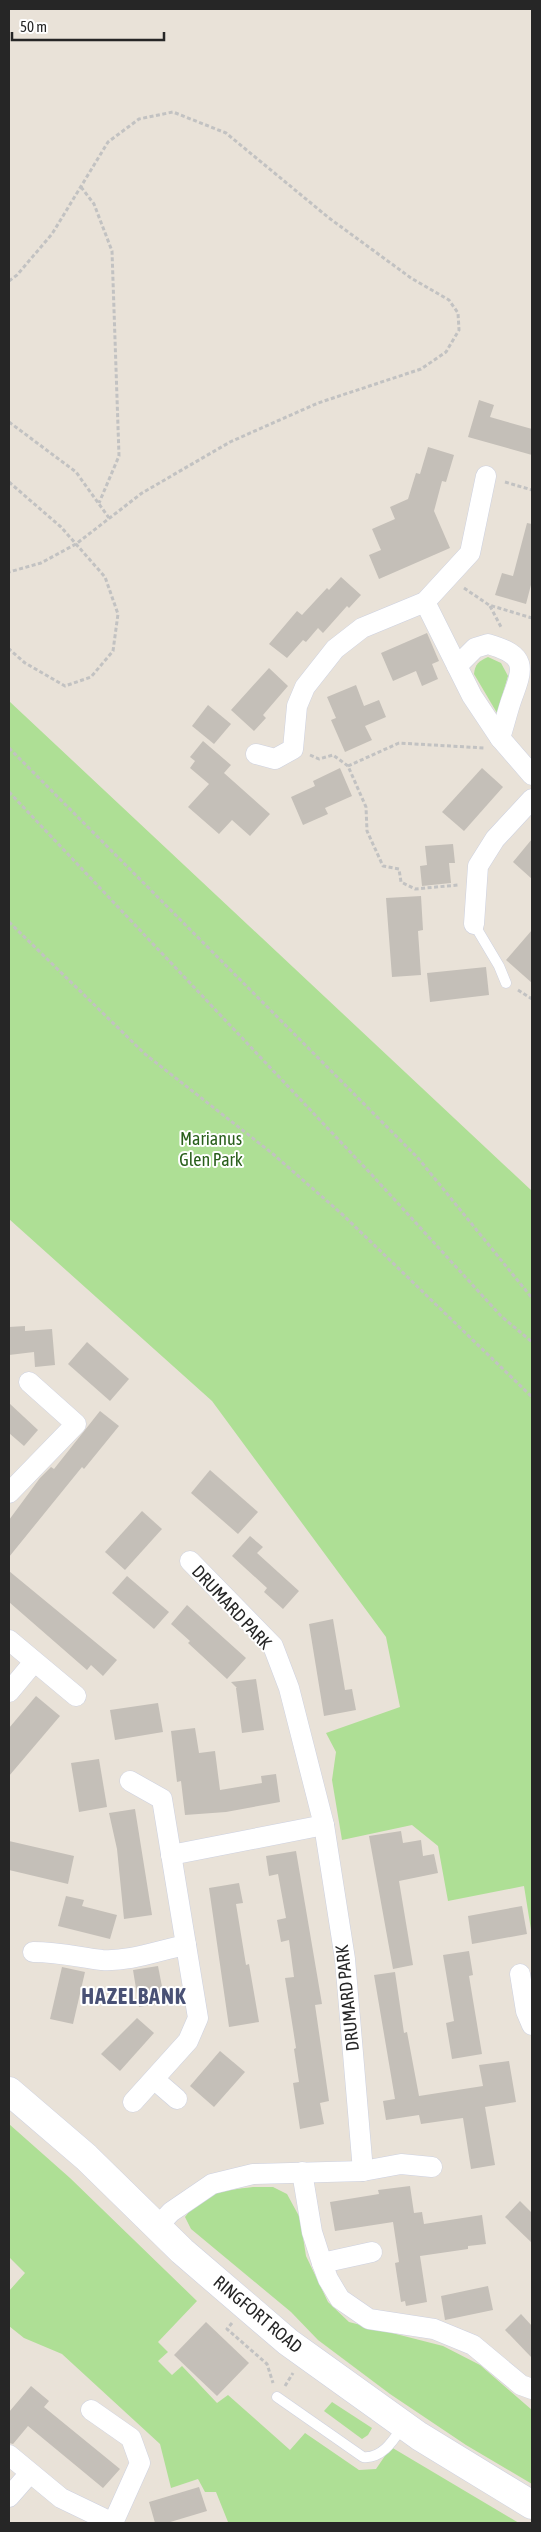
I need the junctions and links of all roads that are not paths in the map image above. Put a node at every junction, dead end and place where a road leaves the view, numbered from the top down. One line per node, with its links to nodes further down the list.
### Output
1 (486, 476): 2 (street)
2 (425, 602): 3 (street); 5 (street)
3 (457, 666): 4 (street); 4 (street)
4 (500, 738): 6 (street)
5 (256, 754)
6 (532, 775)
7 (532, 799): 8 (street)
8 (474, 924): 9 (lane)
9 (506, 983)
10 (29, 1382): 11 (street)
11 (9, 1493)
12 (190, 1561): 18 (street, DRUMARD PARK)
13 (9, 1640): 14 (street)
14 (34, 1662): 15 (street); 16 (street)
15 (9, 1692)
16 (76, 1696)
17 (130, 1781): 19 (street)
18 (324, 1825): 19 (street); 29 (street, DRUMARD PARK)
19 (171, 1855): 20 (street)
20 (186, 1945): 21 (street); 24 (street)
21 (34, 1952)
22 (520, 1974): 23 (street)
23 (532, 2025)
24 (155, 2080): 26 (street); 27 (street)
25 (9, 2091): 31 (street, RINGFORT ROAD)
26 (177, 2099)
27 (133, 2102)
28 (432, 2167): 29 (street)
29 (363, 2171): 30 (street)
30 (302, 2172): 31 (street); 33 (street)
31 (157, 2227): 37 (street, RINGFORT ROAD)
32 (372, 2252): 33 (street)
33 (322, 2263): 34 (street)
34 (532, 2389)
35 (277, 2397): 37 (lane)
36 (91, 2410): 42 (street)
37 (403, 2425): 41 (street, RINGFORT ROAD)
38 (9, 2455): 39 (street)
39 (30, 2473): 40 (street); 42 (street)
40 (9, 2497)
41 (532, 2505)
42 (113, 2523)

